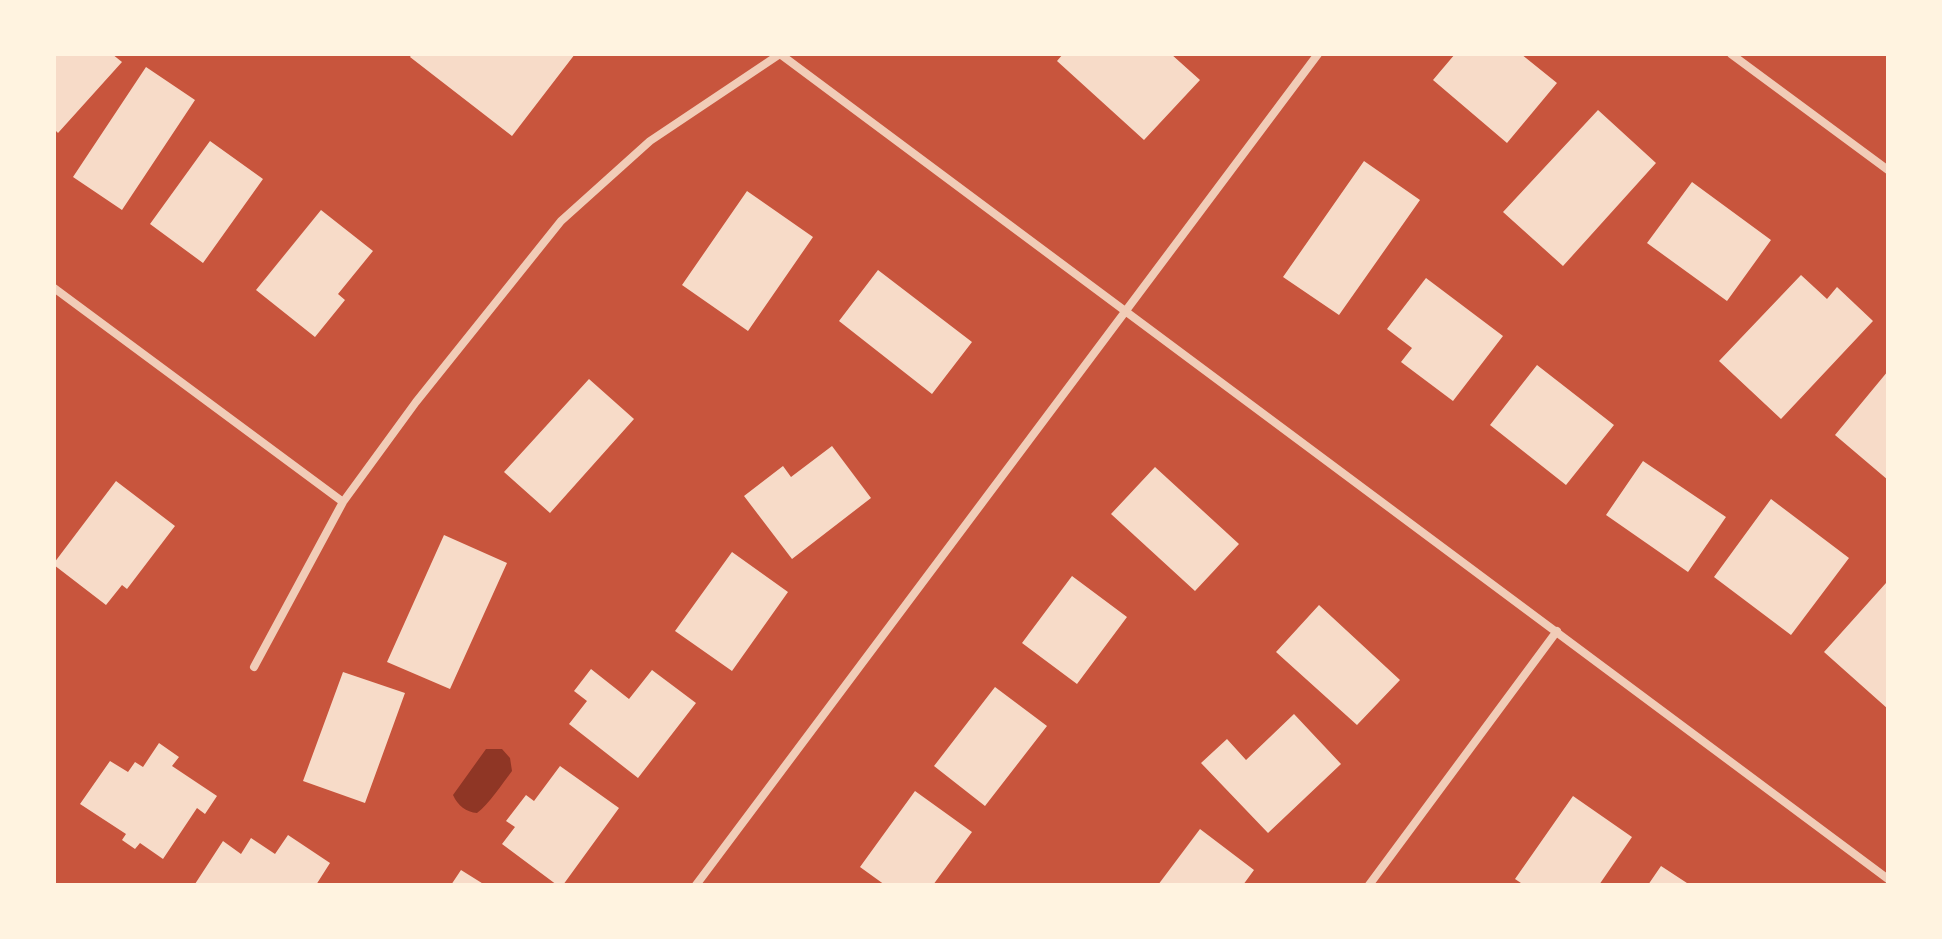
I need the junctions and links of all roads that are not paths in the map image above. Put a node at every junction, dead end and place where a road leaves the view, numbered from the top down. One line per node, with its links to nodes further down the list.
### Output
1 (780, 54): 6 (street); 7 (street)
2 (1318, 54): 6 (street)
3 (1731, 54): 4 (street)
4 (1888, 170)
5 (54, 288): 7 (street)
6 (1126, 311): 8 (street); 11 (street)
7 (343, 502): 9 (street)
8 (1557, 631): 10 (street); 12 (street)
9 (254, 667)
10 (1888, 879)
11 (696, 885)
12 (1369, 885)

